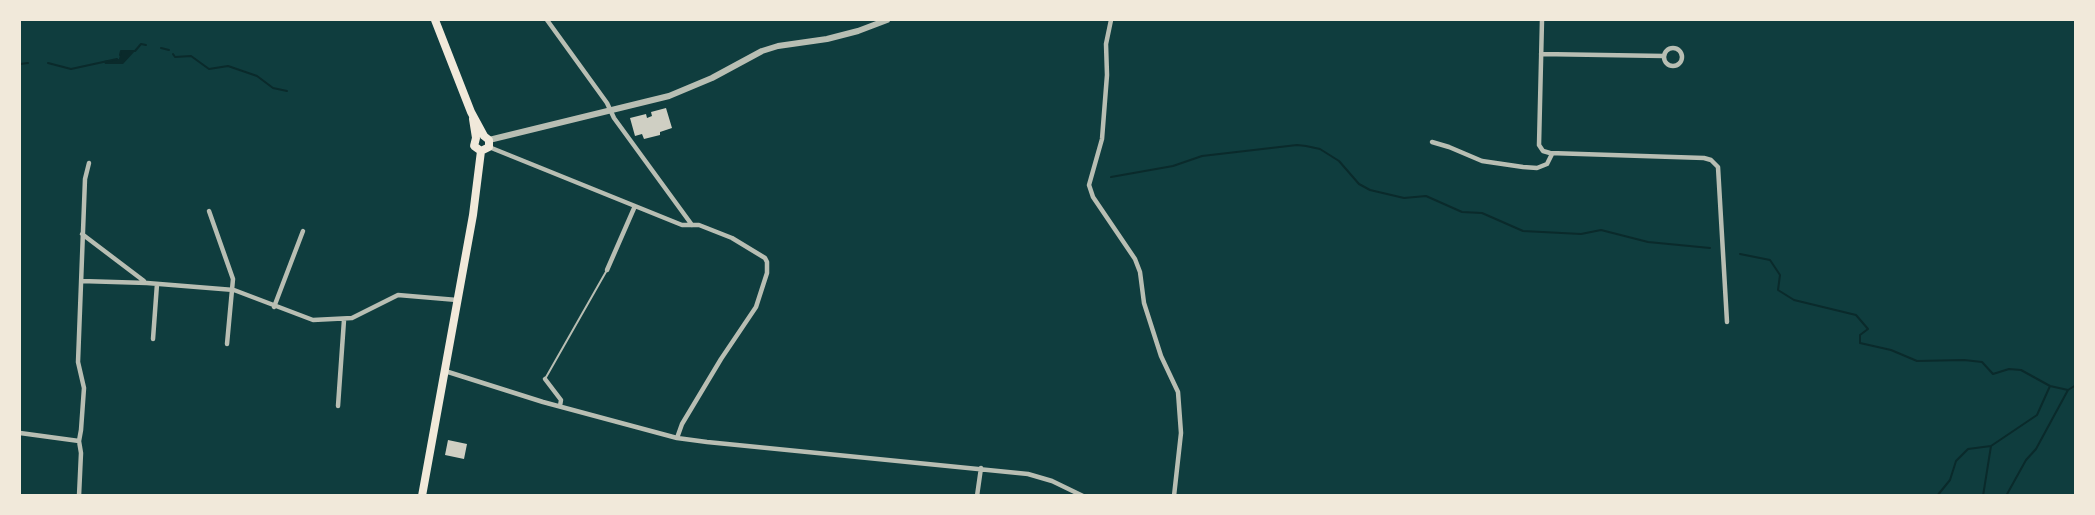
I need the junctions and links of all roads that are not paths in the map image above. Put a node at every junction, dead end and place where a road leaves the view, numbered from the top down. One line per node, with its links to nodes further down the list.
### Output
1 (435, 20): 9 (main road)
2 (547, 20): 8 (street)
3 (888, 20): 8 (street)
4 (1111, 20): 41 (street)
5 (1542, 20): 6 (street)
6 (1541, 54): 7 (street); 11 (street)
7 (1664, 56): 7 (street)
8 (610, 111): 9 (street); 15 (street)
9 (484, 142): 13 (street); 23 (main road)
10 (1432, 142): 11 (street)
11 (1552, 154): 26 (street)
12 (89, 163): 17 (street)
13 (635, 206): 15 (street); 18 (street)
14 (209, 211): 22 (street)
15 (692, 225): 34 (street)
16 (303, 231): 24 (street)
17 (82, 234): 19 (street); 20 (street)
18 (606, 270): 30 (lane)
19 (81, 281): 20 (street); 35 (street)
20 (147, 283): 21 (street)
21 (157, 284): 22 (street); 27 (street)
22 (234, 290): 24 (street); 28 (street)
23 (457, 300): 25 (street); 29 (main road)
24 (274, 307): 25 (street)
25 (344, 320): 31 (street)
26 (1727, 322)
27 (153, 339)
28 (227, 344)
29 (445, 371): 32 (street); 38 (main road)
30 (545, 379): 32 (street)
31 (338, 406)
32 (560, 406): 34 (street)
33 (20, 433): 35 (street)
34 (677, 438): 36 (street)
35 (79, 441): 37 (street)
36 (981, 468): 39 (street); 40 (street)
37 (79, 495)
38 (422, 495)
39 (977, 495)
40 (1083, 495)
41 (1174, 495)

